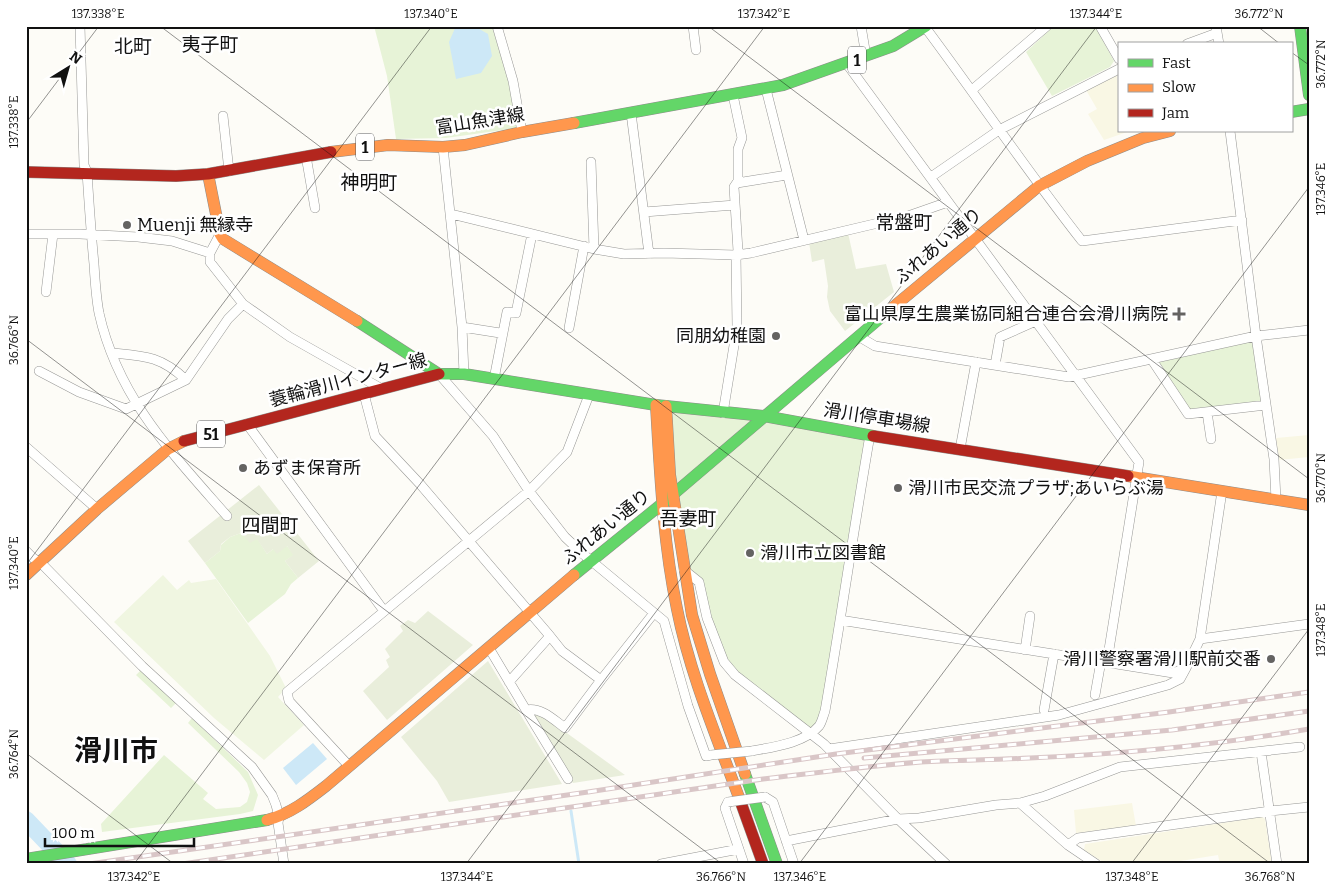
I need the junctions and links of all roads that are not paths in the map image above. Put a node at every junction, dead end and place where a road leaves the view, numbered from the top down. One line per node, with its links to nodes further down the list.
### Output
1 (80, 26): 33 (street)
2 (496, 26): 25 (street)
3 (693, 26): 11 (street)
4 (861, 26): 12 (street)
5 (1047, 26): 17 (street)
6 (1100, 26): 13 (street)
7 (1300, 26): 19 (main road)
8 (926, 27): 12 (main road, 富山魚津線 / 1); 17 (street)
9 (1217, 30): 10 (street)
10 (1191, 42)
11 (696, 50)
12 (866, 56): 14 (main road, 富山魚津線 / 1)
13 (1118, 57)
14 (847, 64): 16 (main road, 富山魚津線 / 1); 36 (street)
15 (1118, 70): 24 (street)
16 (766, 89): 18 (main road, 富山魚津線 / 1); 35 (street)
17 (972, 90): 24 (street)
18 (733, 95): 22 (main road, 富山魚津線 / 1); 37 (street)
19 (1309, 95)
20 (1309, 109): 21 (main road)
21 (1292, 112)
22 (631, 113): 25 (main road, 富山魚津線 / 1); 42 (street)
23 (224, 116): 31 (street)
24 (999, 130): 36 (street); 38 (street)
25 (522, 132): 28 (main road, 富山魚津線 / 1)
26 (1166, 132): 38 (main road, ふれあい通り)
27 (1230, 132): 44 (street)
28 (443, 148): 29 (main road, 富山魚津線 / 1); 43 (street)
29 (306, 156): 31 (main road, 富山魚津線 / 1); 41 (street)
30 (590, 162): 53 (street)
31 (229, 171): 34 (main road, 富山魚津線 / 1)
32 (26, 172): 33 (main road, 富山魚津線 / 1)
33 (88, 172): 34 (main road, 富山魚津線 / 1); 47 (street)
34 (208, 174): 48 (main road)
35 (787, 175): 37 (street); 51 (street)
36 (931, 177): 39 (street)
37 (736, 183): 40 (street)
38 (1039, 186): 44 (street); 50 (main road, ふれあい通り)
39 (948, 202): 50 (street); 51 (street)
40 (735, 205): 42 (street); 56 (street)
41 (315, 208)
42 (644, 212): 55 (street)
43 (451, 214): 49 (street); 60 (street)
44 (1242, 220): 65 (street)
45 (26, 234): 46 (street)
46 (54, 234): 47 (street); 57 (street)
47 (91, 234): 54 (street); 66 (street)
48 (220, 234): 54 (street); 71 (main road, 蓑輪滑川インター線)
49 (532, 234): 52 (street); 74 (street)
50 (975, 238): 59 (street); 64 (main road, ふれあい通り)
51 (804, 240): 56 (street)
52 (584, 246): 53 (street); 61 (street)
53 (594, 249): 55 (street)
54 (210, 252): 58 (street)
55 (649, 254): 56 (street)
56 (736, 255): 83 (street)
57 (46, 292)
58 (243, 304): 75 (street); 76 (street)
59 (1036, 320): 69 (street); 73 (street)
60 (462, 328): 63 (street); 72 (street)
61 (569, 328)
62 (1309, 330): 65 (street)
63 (500, 333)
64 (858, 336): 68 (street); 84 (main road, ふれあい通り)
65 (1256, 336): 67 (street); 81 (street)
66 (112, 353): 75 (street); 79 (street)
67 (1152, 360): 73 (street); 82 (street)
68 (976, 362): 69 (street); 90 (street)
69 (995, 365): 73 (street)
70 (39, 371): 79 (street)
71 (439, 374): 72 (main road, 滑川停車場線); 76 (main road, 蓑輪滑川インター線 / 51); 92 (street)
72 (464, 374): 74 (main road, 滑川停車場線)
73 (1076, 374): 91 (street)
74 (494, 379): 78 (main road, 滑川停車場線)
75 (186, 380): 79 (street)
76 (382, 389): 77 (main road, 蓑輪滑川インター線 / 51)
77 (364, 394): 85 (main road, 蓑輪滑川インター線 / 51); 100 (street)
78 (589, 395): 80 (main road, 滑川停車場線); 92 (street)
79 (137, 405): 89 (street)
80 (661, 405): 83 (main road, 滑川停車場線); 94 (main road); 96 (main road)
81 (1266, 405): 82 (street); 95 (street)
82 (1207, 412): 87 (street)
83 (723, 413): 84 (main road, 滑川停車場線)
84 (764, 416): 86 (main road, 滑川停車場線); 94 (main road, ふれあい通り)
85 (247, 424): 89 (main road, 蓑輪滑川インター線 / 51); 106 (street)
86 (870, 435): 90 (main road, 滑川停車場線); 110 (street)
87 (1211, 439)
88 (26, 447): 98 (street)
89 (168, 449): 98 (main road, 蓑輪滑川インター線 / 51); 99 (street)
90 (960, 449): 91 (main road, 滑川停車場線)
91 (1138, 477): 93 (main road, 滑川停車場線); 117 (street)
92 (529, 491): 100 (street); 102 (street)
93 (1222, 491): 95 (main road, 滑川停車場線); 113 (street)
94 (674, 494): 96 (main road, ふれあい通り); 104 (main road)
95 (1276, 500): 97 (main road, 滑川停車場線)
96 (663, 503): 102 (main road, ふれあい通り); 142 (main road)
97 (1309, 505)
98 (98, 508): 103 (main road, 蓑輪滑川インター線 / 51)
99 (227, 516)
100 (470, 541): 106 (street); 107 (street)
101 (26, 551): 103 (street)
102 (592, 561): 107 (main road, ふれあい通り); 108 (street)
103 (41, 563): 105 (main road, 蓑輪滑川インター線 / 51); 133 (street)
104 (684, 570): 124 (street); 143 (main road)
105 (26, 575)
106 (384, 611): 128 (street)
107 (530, 613): 112 (street); 114 (main road, ふれあい通り)
108 (654, 613): 119 (street); 124 (street, bridge)
109 (1030, 616): 115 (street)
110 (840, 620): 115 (street); 124 (street)
111 (1309, 624): 113 (street)
112 (550, 636): 119 (street); 120 (street)
113 (1200, 639): 118 (street)
114 (489, 648): 120 (street); 128 (main road, ふれあい通り)
115 (1025, 650): 116 (street)
116 (1054, 654): 117 (street); 123 (street)
117 (1104, 661): 118 (street); 121 (street)
118 (1186, 668): 126 (street)
119 (601, 680): 122 (street)
120 (509, 682): 122 (street)
121 (1095, 695)
122 (526, 710): 129 (street)
123 (1044, 710)
124 (812, 734): 126 (street)
125 (1300, 747): 127 (street)
126 (829, 749): 134 (street)
127 (1261, 752): 130 (street); 132 (street)
128 (349, 766): 133 (main road, ふれあい通り)
129 (568, 779)
130 (1020, 803): 134 (street); 136 (street)
131 (1309, 807): 132 (street)
132 (1270, 811): 136 (street); 147 (street)
133 (279, 817): 138 (main road, ふれあい通り); 139 (street)
134 (898, 819): 135 (street); 145 (street)
135 (786, 841): 137 (street, bridge); 144 (street)
136 (1068, 845): 146 (street)
137 (739, 849): 140 (street); 141 (street)
138 (32, 859)
139 (284, 864)
140 (661, 864)
141 (744, 864)
142 (762, 864)
143 (777, 864)
144 (794, 864)
145 (946, 864)
146 (1096, 864)
147 (1277, 864)

